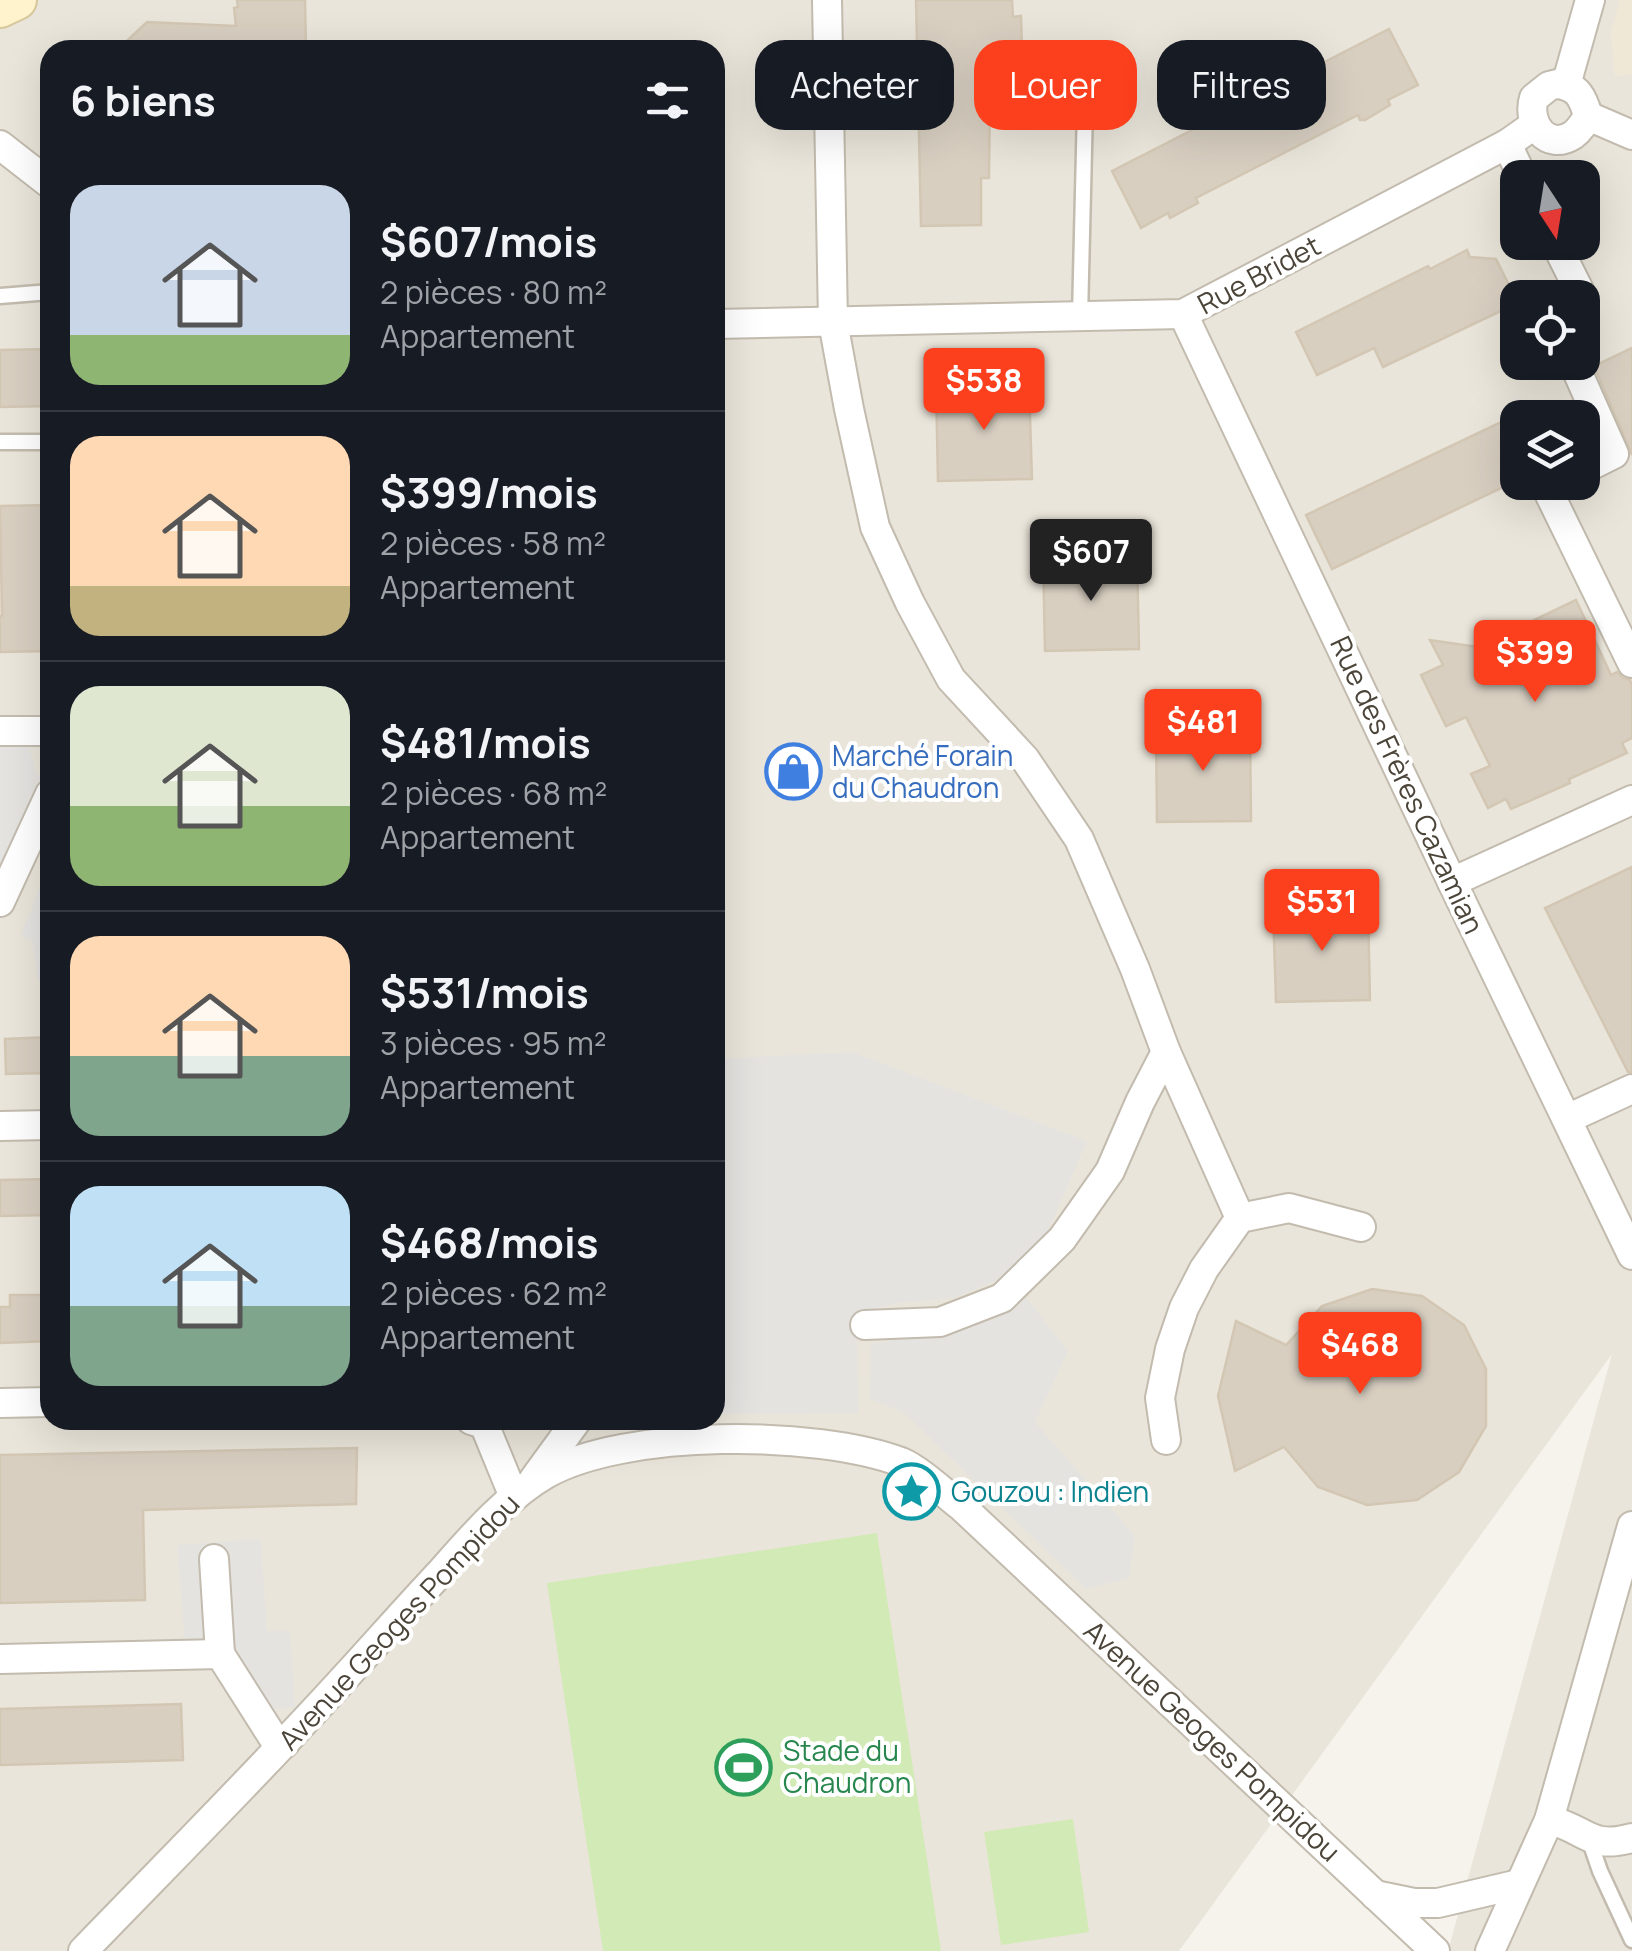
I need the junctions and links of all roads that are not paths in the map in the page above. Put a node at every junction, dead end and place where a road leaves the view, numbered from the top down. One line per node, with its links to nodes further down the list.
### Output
1 (17, 0): 4 (street)
2 (828, 0): 18 (street)
3 (1590, 0): 5 (street)
4 (0, 8)
5 (1566, 85): 6 (street); 7 (street)
6 (1588, 116): 7 (street); 9 (street)
7 (1534, 125): 10 (street, Rue Bridet)
8 (1084, 130): 17 (lane)
9 (1632, 135)
10 (1507, 144): 12 (street); 16 (street, Rue Bridet)
11 (0, 145): 13 (street)
12 (1515, 160)
13 (40, 176)
14 (40, 293): 15 (lane)
15 (0, 296)
16 (1183, 314): 17 (street, Rue Bridet); 30 (street, Rue des Frères Cazamian)
17 (1080, 318): 18 (street, Rue Bridet)
18 (833, 322): 19 (street, Rue Bridet); 32 (street)
19 (725, 324)
20 (1600, 423): 23 (street)
21 (0, 442): 22 (lane)
22 (40, 442)
23 (1600, 461)
24 (1552, 500): 25 (street)
25 (1632, 663)
26 (0, 731): 27 (street)
27 (40, 731)
28 (1632, 800): 30 (street)
29 (40, 816): 31 (street)
30 (1452, 882): 34 (street, Rue des Frères Cazamian)
31 (0, 902)
32 (1166, 1052): 37 (street); 40 (street)
33 (1632, 1089): 34 (street)
34 (1567, 1119): 39 (street, Rue des Frères Cazamian)
35 (40, 1125): 36 (street)
36 (0, 1126)
37 (1240, 1218): 38 (street); 46 (street)
38 (1361, 1227)
39 (1632, 1256)
40 (864, 1325)
41 (40, 1402): 42 (street)
42 (0, 1404)
43 (487, 1430): 47 (street)
44 (569, 1430): 47 (street)
45 (657, 1431): 47 (street, Avenue Geoges Pompidou); 57 (street, Avenue Geoges Pompidou)
46 (1166, 1440)
47 (522, 1491): 52 (street, Avenue Geoges Pompidou)
48 (1632, 1526): 53 (street)
49 (214, 1559): 50 (street)
50 (220, 1654): 51 (street); 52 (street)
51 (0, 1659)
52 (285, 1743): 60 (street, Avenue Geoges Pompidou)
53 (1549, 1820): 54 (street); 56 (street)
54 (1589, 1838): 55 (street); 59 (lane)
55 (1632, 1838)
56 (1519, 1884): 57 (street); 58 (street)
57 (1375, 1895): 61 (street, Avenue Geoges Pompidou)
58 (1502, 1938): 62 (street)
59 (1632, 1940)
60 (82, 1951)
61 (1435, 1951)
62 (1490, 1951)

